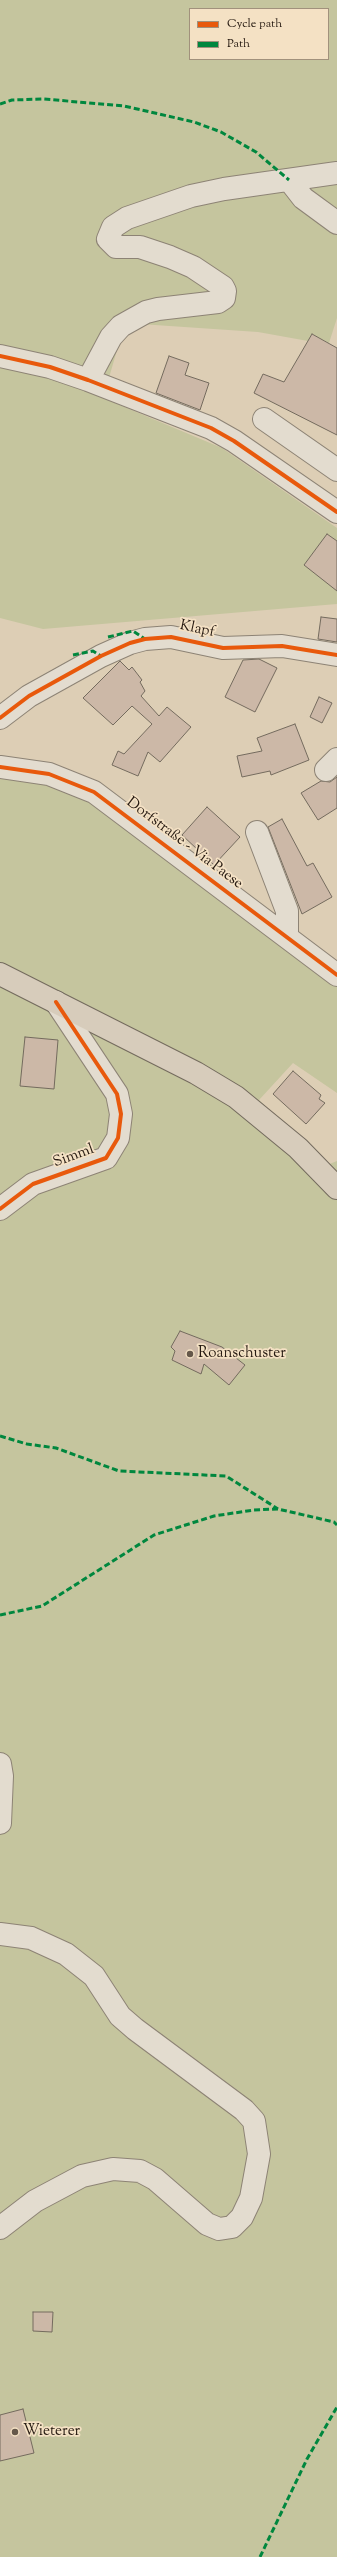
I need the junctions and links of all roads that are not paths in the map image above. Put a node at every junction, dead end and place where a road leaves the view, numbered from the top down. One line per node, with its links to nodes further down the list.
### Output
1 (337, 173): 2 (street)
2 (289, 180): 3 (street); 5 (street)
3 (337, 223)
4 (0, 356): 5 (street)
5 (88, 380): 8 (street)
6 (264, 419): 7 (street)
7 (337, 470)
8 (337, 512)
9 (337, 655): 10 (street, Klapf)
10 (0, 718)
11 (0, 767): 13 (street, Dorfstraße - Via Paese)
12 (257, 832): 13 (street)
13 (286, 937): 15 (street, Dorfstraße - Via Paese)
14 (0, 974): 16 (main road)
15 (337, 975)
16 (56, 1002): 17 (main road); 18 (street, Simml)
17 (337, 1188)
18 (0, 1209)
19 (0, 1764): 20 (street)
20 (0, 1823)
21 (0, 1934): 22 (street)
22 (0, 2228)

